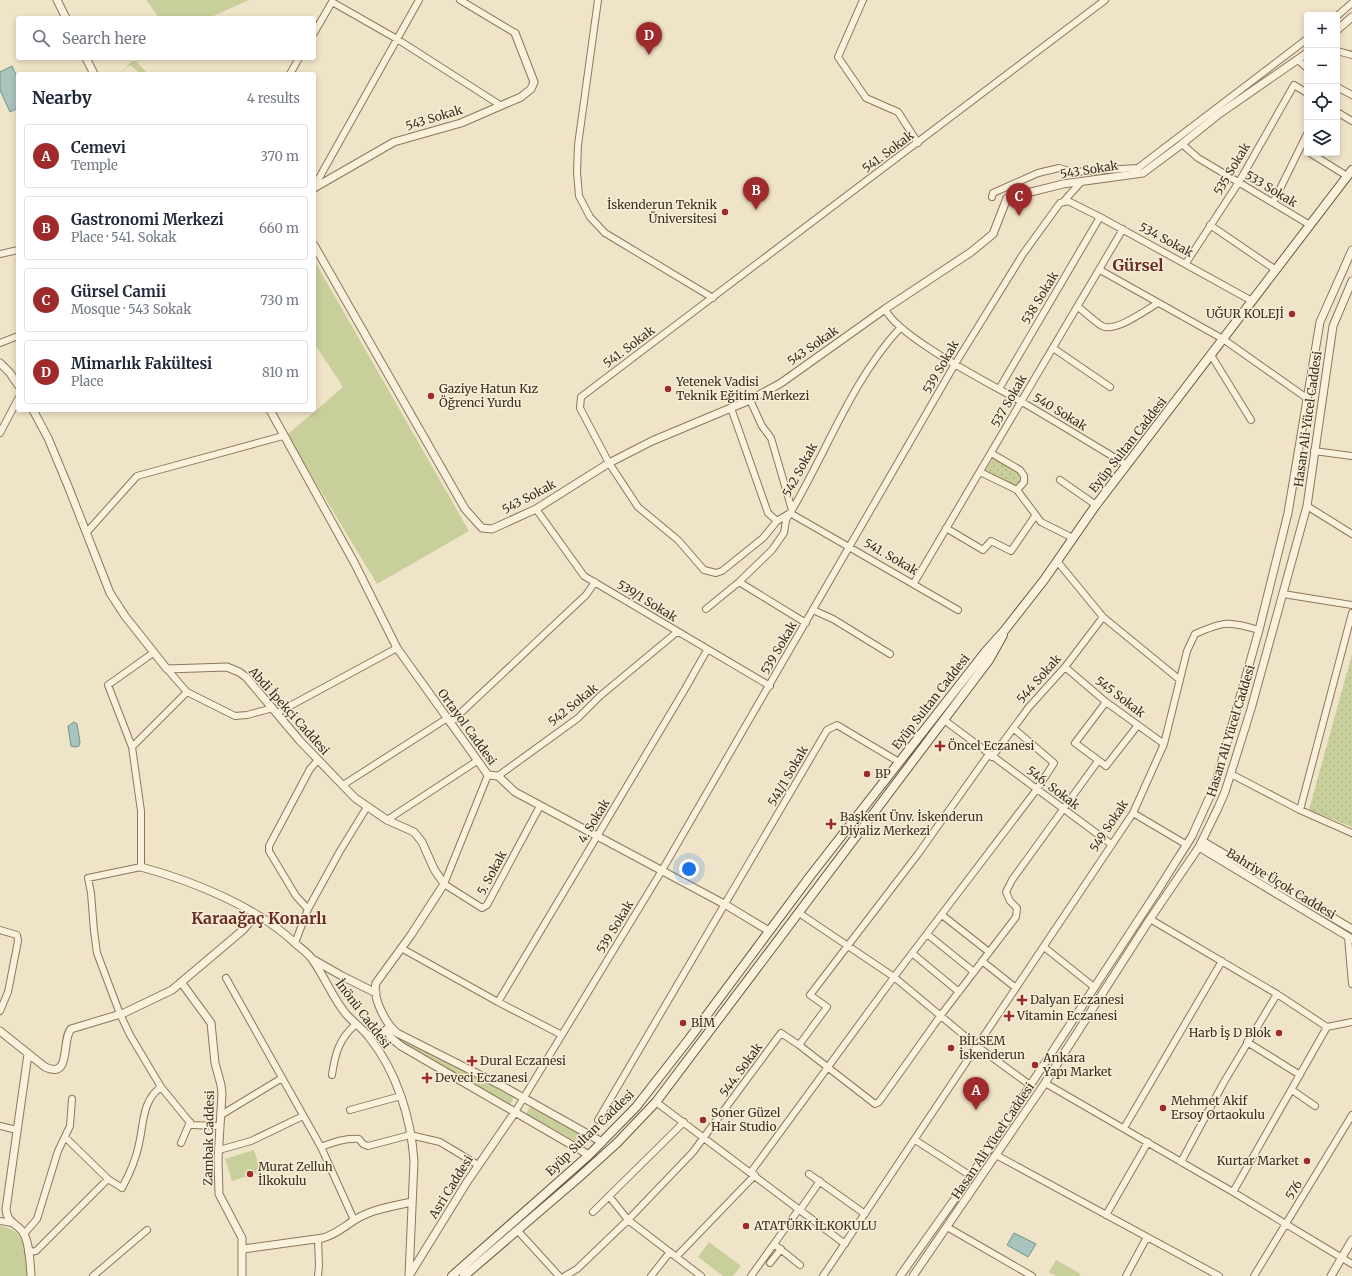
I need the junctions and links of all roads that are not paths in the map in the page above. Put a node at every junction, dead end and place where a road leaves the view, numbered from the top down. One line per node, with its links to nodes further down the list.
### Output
1 (57, 0): 9 (street)
2 (419, 0): 14 (street)
3 (460, 0): 13 (street)
4 (598, 0): 57 (street)
5 (863, 0): 32 (street)
6 (1105, 0): 32 (street, 541. Sokak)
7 (1352, 3): 8 (street)
8 (1340, 13)
9 (65, 16)
10 (1352, 17): 11 (street)
11 (1340, 27)
12 (316, 30): 14 (street)
13 (515, 33): 28 (street, 543 Sokak)
14 (397, 39): 28 (street); 40 (street)
15 (1304, 41): 42 (street)
16 (1340, 52): 18 (street)
17 (1304, 55): 21 (street, 543 Sokak)
18 (1352, 55)
19 (87, 60): 23 (street)
20 (298, 60): 24 (street)
21 (1298, 60): 22 (street); 33 (street, 543 Sokak)
22 (1304, 65)
23 (93, 72)
24 (291, 72)
25 (1340, 89): 27 (street)
26 (1304, 91): 39 (street, 535 Sokak)
27 (1352, 95)
28 (500, 105): 41 (street, 543 Sokak)
29 (1340, 114): 30 (street)
30 (1352, 121)
31 (1304, 140): 34 (street)
32 (918, 143): 57 (street, 541. Sokak)
33 (1182, 144): 38 (street, 543 Sokak); 39 (street, 533 Sokak)
34 (1300, 147): 35 (street); 44 (street)
35 (1304, 149)
36 (1316, 156): 37 (street)
37 (1350, 173): 47 (main road, Eyüp Sultan Caddesi)
38 (1081, 182): 43 (street, 539 Sokak); 61 (street, 543 Sokak)
39 (1238, 182): 44 (street, 533 Sokak); 46 (street, 535 Sokak)
40 (316, 183)
41 (316, 186)
42 (992, 197)
43 (1066, 201): 45 (street, 534 Sokak); 69 (street, 539 Sokak)
44 (1273, 203): 47 (street, 533 Sokak)
45 (1100, 217): 48 (street, 534 Sokak); 72 (street, 538 Sokak)
46 (1210, 225): 53 (street, 535 Sokak); 55 (street)
47 (1310, 225): 55 (main road, Eyüp Sultan Caddesi)
48 (1123, 229): 53 (street, 534 Sokak); 54 (street, 537 Sokak)
49 (316, 248): 93 (street, 543 Sokak)
50 (16, 250): 51 (street)
51 (0, 254)
52 (1351, 255): 73 (street)
53 (1186, 263): 58 (street, 534 Sokak)
54 (1100, 270): 59 (street); 60 (street, 537 Sokak)
55 (1276, 270): 58 (main road, Eyüp Sultan Caddesi)
56 (1352, 281): 83 (street, Hasan Ali Yücel Caddesi)
57 (713, 298): 86 (street, 541. Sokak)
58 (1252, 301): 64 (main road, Eyüp Sultan Caddesi)
59 (1158, 303): 60 (street); 64 (street)
60 (1078, 307): 66 (street, 537 Sokak)
61 (885, 309): 62 (street, 540 Sokak); 74 (street, 543 Sokak)
62 (900, 328): 69 (street, 540 Sokak); 94 (street, 542 Sokak)
63 (16, 337): 65 (street)
64 (1223, 339): 67 (main road, Eyüp Sultan Caddesi); 73 (street)
65 (0, 343)
66 (1053, 348): 71 (street); 75 (street, 537 Sokak)
67 (1211, 355): 80 (street); 87 (main road, Eyüp Sultan Caddesi)
68 (0, 363): 70 (street)
69 (955, 364): 72 (street, 540 Sokak); 101 (street, 539 Sokak)
70 (16, 382)
71 (1110, 387)
72 (999, 389): 75 (street, 540 Sokak)
73 (1308, 399): 114 (street)
74 (750, 400): 77 (street, 543 Sokak); 94 (street)
75 (1021, 402): 84 (street, 537 Sokak); 87 (street, 540 Sokak)
76 (16, 403): 81 (street)
77 (731, 408): 86 (street, 543 Sokak); 96 (street)
78 (34, 412): 98 (street)
79 (271, 412): 82 (street, Ortayol Caddesi)
80 (1251, 420)
81 (0, 433)
82 (283, 436): 98 (street); 117 (street, Ortayol Caddesi)
83 (1314, 451): 85 (street); 92 (street, Hasan Ali Yücel Caddesi)
84 (992, 453): 88 (street, 537 Sokak); 90 (street)
85 (1352, 456)
86 (609, 463): 93 (street, 543 Sokak); 96 (street, 541. Sokak)
87 (1127, 465): 91 (main road, Eyüp Sultan Caddesi)
88 (980, 472): 90 (street); 97 (street, 537 Sokak)
89 (1060, 480): 91 (street)
90 (1017, 490): 95 (street)
91 (1096, 505): 100 (main road, Eyüp Sultan Caddesi)
92 (1307, 506): 99 (street); 106 (street, Hasan Ali Yücel Caddesi)
93 (536, 509): 103 (street, 539/1 Sokak)
94 (791, 511): 96 (street, 541. Sokak); 101 (street, 541. Sokak); 104 (street, 542 Sokak)
95 (1035, 516): 97 (street); 100 (street)
96 (777, 521)
97 (946, 528): 105 (street, 537 Sokak)
98 (87, 532): 119 (street)
99 (1352, 534)
100 (1073, 538): 102 (main road, Eyüp Sultan Caddesi)
101 (850, 546): 105 (street, 541. Sokak); 109 (street, 539 Sokak)
102 (1058, 561): 112 (street); 115 (main road, Eyüp Sultan Caddesi)
103 (595, 582): 116 (street, 539/1 Sokak); 129 (street)
104 (739, 582): 108 (street, 542 Sokak); 113 (street)
105 (914, 583): 110 (street, 541. Sokak)
106 (1283, 594): 107 (street); 139 (street, Hasan Ali Yücel Caddesi)
107 (1352, 605)
108 (706, 609)
109 (814, 610): 113 (street, 539 Sokak); 120 (street)
110 (958, 610)
111 (1352, 613): 147 (street)
112 (1103, 617): 121 (street, 544 Sokak); 123 (street)
113 (806, 623): 124 (street, 539 Sokak)
114 (1259, 630): 123 (street, 549 Sokak); 154 (street)
115 (1004, 631): 128 (main road); 138 (main road, Eyüp Sultan Caddesi)
116 (677, 632): 118 (street, 539/1 Sokak); 141 (street, 542 Sokak)
117 (397, 648): 127 (street); 129 (street, Ortayol Caddesi)
118 (707, 650): 124 (street, 539/1 Sokak); 151 (street, 4. Sokak)
119 (153, 653): 122 (street); 133 (street)
120 (890, 654)
121 (1065, 667): 126 (street, 545 Sokak); 131 (street, 544 Sokak)
122 (167, 669): 125 (street); 127 (street, Abdi İpekçi Caddesi)
123 (1180, 680): 132 (street, 549 Sokak)
124 (770, 686): 156 (street, 539 Sokak)
125 (187, 692): 127 (street); 133 (street)
126 (1106, 702): 130 (street, 545 Sokak); 137 (street)
127 (275, 710): 135 (street, Abdi İpekçi Caddesi)
128 (944, 720): 134 (street, 546. Sokak); 160 (main road)
129 (448, 721): 136 (street, Ortayol Caddesi); 142 (street)
130 (1138, 725): 132 (street, 545 Sokak); 137 (street)
131 (1013, 728): 134 (street, 544 Sokak); 143 (street)
132 (1164, 744): 148 (street, 549 Sokak)
133 (132, 747): 155 (street)
134 (990, 755): 143 (street, 546. Sokak); 170 (street, 544 Sokak)
135 (318, 760): 142 (street, Abdi İpekçi Caddesi); 159 (street)
136 (477, 761): 140 (street, Ortayol Caddesi); 149 (street)
137 (1098, 761): 146 (street)
138 (899, 762): 158 (street, 541/1 Sokak); 166 (main road, Eyüp Sultan Caddesi)
139 (1231, 774): 147 (street); 153 (street, Hasan Ali Yücel Caddesi)
140 (488, 775): 141 (street, Ortayol Caddesi); 157 (street)
141 (498, 776): 144 (street, Ortayol Caddesi)
142 (343, 785): 145 (street, Abdi İpekçi Caddesi)
143 (1036, 789): 146 (street, 546. Sokak); 162 (street)
144 (540, 806): 151 (street, Ortayol Caddesi); 157 (street, 5. Sokak)
145 (367, 807): 149 (street, Abdi İpekçi Caddesi); 159 (street)
146 (1063, 810): 152 (street, 546. Sokak); 173 (street)
147 (1300, 810): 150 (street)
148 (1133, 813): 152 (street, 549 Sokak); 154 (street)
149 (387, 820): 157 (street, Abdi İpekçi Caddesi)
150 (1352, 833)
151 (598, 836): 156 (street, Ortayol Caddesi); 188 (street, 4. Sokak)
152 (1111, 844): 171 (street, 549 Sokak)
153 (1201, 844): 163 (street, Hasan Ali Yücel Caddesi); 164 (street, Bahriye Üçok Caddesi); 168 (street, Bahriye Üçok Caddesi)
154 (1187, 845): 183 (street)
155 (141, 867): 161 (street, İnönü Caddesi); 190 (street)
156 (661, 872): 158 (street, Ortayol Caddesi); 197 (street, 539 Sokak)
157 (444, 884): 172 (street)
158 (726, 905): 166 (street, Ortayol Caddesi); 221 (street)
159 (308, 909): 169 (street)
160 (799, 913): 170 (street); 214 (main road)
161 (256, 915): 169 (street, İnönü Caddesi); 181 (street)
162 (942, 915): 167 (street); 173 (street)
163 (1150, 919): 177 (street); 207 (street, Hasan Ali Yücel Caddesi)
164 (1352, 928)
165 (0, 930): 189 (street)
166 (769, 931): 232 (main road, Eyüp Sultan Caddesi)
167 (927, 934): 174 (street); 178 (street)
168 (1350, 938): 182 (street)
169 (295, 943): 175 (street, İnönü Caddesi)
170 (848, 945): 179 (street); 200 (street)
171 (1044, 947): 183 (street); 184 (street, 549 Sokak)
172 (401, 948): 185 (street); 188 (street)
173 (989, 952): 176 (street)
174 (912, 953): 179 (street); 186 (street)
175 (312, 958): 185 (street); 193 (street, İnönü Caddesi)
176 (982, 961): 178 (street); 184 (street)
177 (1222, 961): 187 (street); 226 (street)
178 (974, 972): 186 (street)
179 (894, 977): 191 (street); 203 (street)
180 (226, 978): 206 (street)
181 (181, 982): 190 (street); 218 (street, Zambak Caddesi)
182 (1352, 984)
183 (1094, 987): 208 (street)
184 (1016, 988): 201 (street, 549 Sokak)
185 (376, 992): 195 (street)
186 (959, 992): 191 (street)
187 (1278, 994): 194 (street); 199 (street)
188 (498, 1002): 197 (street)
189 (0, 1011)
190 (120, 1014): 202 (street); 209 (street)
191 (941, 1015): 201 (street); 203 (street)
192 (1352, 1022): 194 (street)
193 (355, 1024): 198 (street, İnönü Caddesi); 204 (street)
194 (1327, 1027): 205 (street)
195 (388, 1028): 198 (street); 212 (street); 217 (street)
196 (0, 1031): 202 (street)
197 (562, 1035): 212 (street, 539 Sokak)
198 (369, 1036): 211 (street, İnönü Caddesi)
199 (1247, 1042): 205 (street); 239 (street)
200 (799, 1045): 203 (street); 230 (street, 544. Sokak)
201 (978, 1047): 208 (street); 231 (street, 549 Sokak)
202 (28, 1054): 227 (street)
203 (828, 1067): 241 (street)
204 (332, 1075)
205 (1300, 1075): 210 (street)
206 (282, 1078): 218 (street); 220 (street)
207 (1045, 1083): 226 (street); 238 (street, Hasan Ali Yücel Caddesi)
208 (1030, 1085): 243 (street)
209 (161, 1087): 222 (street); 244 (street)
210 (1292, 1090): 215 (street); 246 (street)
211 (401, 1096): 216 (street); 228 (street, İnönü Caddesi)
212 (524, 1098): 217 (street, 539 Sokak); 232 (street)
213 (72, 1099): 229 (street)
214 (656, 1102): 223 (street); 260 (main road)
215 (1315, 1106)
216 (350, 1110)
217 (515, 1112): 237 (street); 240 (street, Asri Caddesi)
218 (221, 1115): 225 (street, Zambak Caddesi)
219 (1352, 1115): 257 (street, 576)
220 (303, 1116): 235 (street); 236 (street)
221 (598, 1120)
222 (190, 1122): 225 (street); 234 (street)
223 (684, 1122): 230 (street); 247 (street)
224 (0, 1126): 227 (street)
225 (220, 1126): 236 (street, Zambak Caddesi)
226 (1124, 1128): 233 (street)
227 (17, 1130): 256 (street)
228 (410, 1135): 235 (street); 240 (street); 248 (street, İnönü Caddesi)
229 (65, 1137): 244 (street); 261 (street)
230 (705, 1138): 241 (street); 254 (street, 544. Sokak)
231 (915, 1140): 243 (street); 251 (street, 549 Sokak)
232 (602, 1142): 237 (main road, Eyüp Sultan Caddesi)
233 (1148, 1142): 239 (street); 252 (street)
234 (181, 1143)
235 (321, 1146): 253 (street)
236 (219, 1150): 267 (street, Zambak Caddesi)
237 (589, 1155): 282 (main road, Eyüp Sultan Caddesi)
238 (996, 1155): 252 (street); 258 (street, Hasan Ali Yücel Caddesi)
239 (1181, 1162): 246 (street)
240 (478, 1165): 281 (street, Asri Caddesi)
241 (753, 1174): 249 (street); 271 (street)
242 (809, 1174): 245 (street)
243 (971, 1176): 289 (street)
244 (109, 1180): 269 (street)
245 (820, 1181): 249 (street); 251 (street)
246 (1233, 1192): 257 (street)
247 (609, 1196): 250 (street); 254 (street)
248 (412, 1202): 253 (street); 281 (street, İnönü Caddesi)
249 (800, 1210): 265 (street); 266 (street)
250 (593, 1212)
251 (865, 1214): 266 (street, 549 Sokak)
252 (1106, 1215): 262 (street)
253 (354, 1220): 263 (street)
254 (628, 1220): 270 (street); 285 (street, 544. Sokak)
255 (0, 1222): 256 (street)
256 (12, 1223): 261 (street)
257 (1286, 1224): 272 (street); 294 (street, 576)
258 (947, 1228): 290 (street, Hasan Ali Yücel Caddesi); 291 (street)
259 (147, 1230): 278 (street)
260 (518, 1231): 283 (main road); 284 (street)
261 (24, 1234): 269 (street)
262 (1147, 1237): 292 (street); 293 (street)
263 (318, 1238): 267 (street); 280 (street)
264 (1352, 1240): 272 (street)
265 (774, 1244): 268 (street); 288 (street)
266 (845, 1244): 276 (street, 549 Sokak)
267 (243, 1249): 279 (street, Zambak Caddesi)
268 (780, 1249): 273 (street); 275 (street)
269 (28, 1252): 277 (street)
270 (670, 1252): 271 (street); 286 (street)
271 (676, 1257): 287 (street)
272 (1341, 1258): 274 (street); 295 (street)
273 (770, 1263)
274 (1352, 1264)
275 (800, 1265)
276 (827, 1275)
277 (31, 1276)
278 (93, 1276)
279 (242, 1276)
280 (318, 1276)
281 (409, 1276)
282 (452, 1276)
283 (464, 1276)
284 (559, 1276)
285 (565, 1276)
286 (651, 1276)
287 (701, 1276)
288 (751, 1276)
289 (900, 1276)
290 (913, 1276)
291 (1032, 1276)
292 (1126, 1276)
293 (1218, 1276)
294 (1254, 1276)
295 (1330, 1276)

